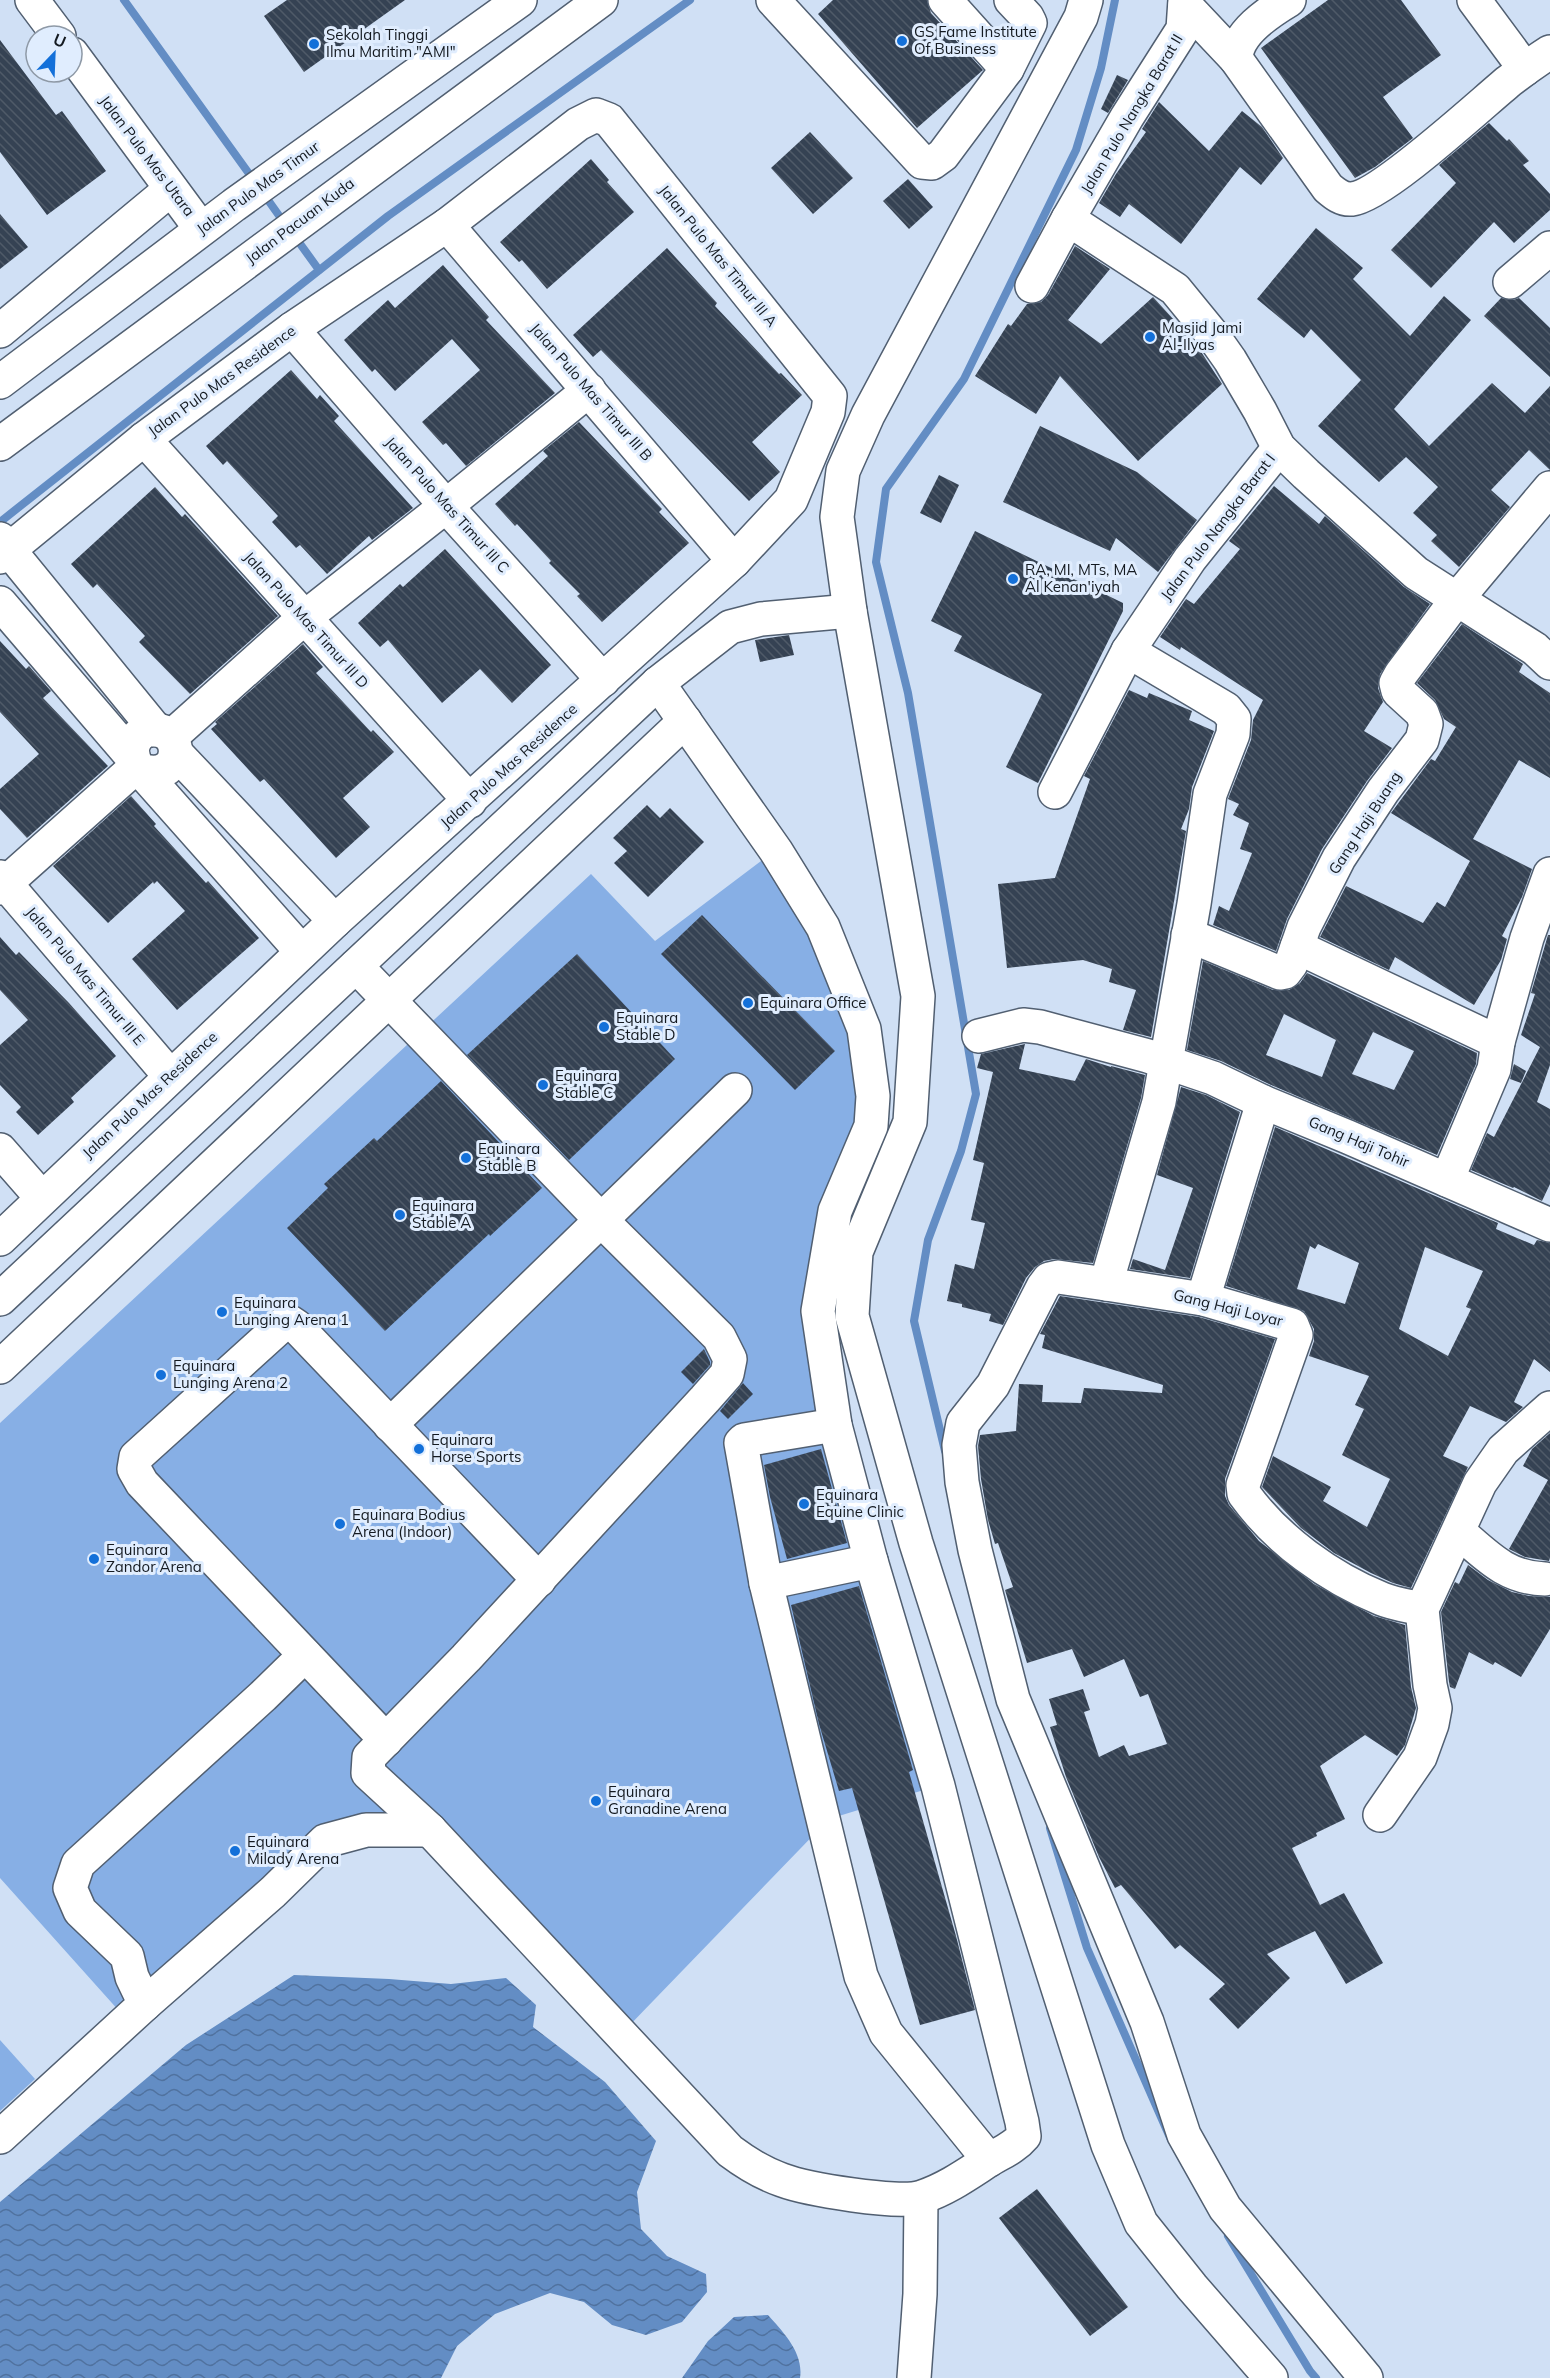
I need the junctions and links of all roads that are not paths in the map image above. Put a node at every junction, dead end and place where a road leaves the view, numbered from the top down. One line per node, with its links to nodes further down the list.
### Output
1 (32, 0): 11 (street)
2 (520, 0): 19 (street, Jalan Pulo Mas Timur)
3 (601, 0): 28 (street, Jalan Pacuan Kuda)
4 (945, 0): 14 (street)
5 (1011, 0): 14 (street)
6 (1086, 0): 36 (street)
7 (1289, 0): 12 (street)
8 (1474, 0): 13 (street)
9 (784, 3): 14 (street)
10 (1185, 3): 12 (street); 17 (street, Jalan Pulo Nangka Barat II)
11 (49, 24)
12 (1236, 59): 13 (street)
13 (1538, 61)
14 (1007, 69)
15 (84, 70): 16 (street, Jalan Pulo Mas Utara)
16 (171, 189): 19 (street, Jalan Pulo Mas Utara); 24 (street)
17 (1068, 219): 22 (street, Jalan Pulo Nangka Barat II); 29 (street)
18 (447, 225): 23 (street, Jalan Pulo Mas Residence); 26 (street, Jalan Pulo Mas Timur III B); 33 (street, Jalan Pulo Mas Timur III A)
19 (201, 229): 25 (street, Jalan Pulo Mas Timur)
20 (1550, 248): 21 (street)
21 (1510, 282)
22 (1032, 286)
23 (292, 329): 27 (street, Jalan Pulo Mas Residence); 31 (street, Jalan Pulo Mas Timur III C)
24 (0, 331)
25 (0, 382)
26 (589, 390): 31 (street); 33 (street, Jalan Pulo Mas Timur III B)
27 (144, 439): 32 (street, Jalan Pulo Mas Residence); 37 (street, Jalan Pulo Mas Timur III D)
28 (0, 444)
29 (1279, 448): 34 (street); 38 (street, Jalan Pulo Nangka Barat I)
30 (1550, 488): 34 (street)
31 (446, 506): 37 (street); 40 (street, Jalan Pulo Mas Timur III C)
32 (3, 549): 43 (street, Jalan Pulo Mas Residence)
33 (734, 561): 40 (street, Jalan Pulo Mas Residence)
34 (1457, 599): 39 (street); 51 (street, Gang Haji Buang)
35 (0, 603): 44 (street)
36 (850, 611): 41 (street); 76 (street)
37 (304, 618): 43 (street); 46 (street, Jalan Pulo Mas Timur III D)
38 (1128, 651): 45 (street, Jalan Pulo Nangka Barat I); 50 (street)
39 (1550, 663)
40 (603, 680): 46 (street, Jalan Pulo Mas Residence)
41 (658, 682): 42 (street); 53 (street)
42 (685, 721): 54 (street); 75 (street)
43 (167, 740): 44 (street); 49 (street, Jalan Pulo Mas Residence)
44 (138, 765): 48 (street); 52 (street)
45 (1055, 792)
46 (470, 801): 49 (street, Jalan Pulo Mas Residence)
47 (1550, 874): 56 (street)
48 (2, 883): 58 (street, Jalan Pulo Mas Timur III E)
49 (335, 921): 52 (street, Jalan Pulo Mas Residence)
50 (1188, 935): 51 (street, Gang Haji Buang); 57 (street)
51 (1297, 947): 56 (street)
52 (302, 952): 58 (street, Jalan Pulo Mas Residence)
53 (356, 966): 54 (street); 67 (street)
54 (389, 1000): 64 (street); 68 (street)
55 (979, 1036): 57 (street, Gang Haji Tohir)
56 (1498, 1042): 62 (street)
57 (1166, 1062): 60 (street, Gang Haji Tohir); 69 (street)
58 (170, 1076): 63 (street, Jalan Pulo Mas Residence)
59 (735, 1090): 64 (street)
60 (1263, 1102): 62 (street, Gang Haji Tohir); 71 (street)
61 (0, 1150): 63 (street)
62 (1447, 1180): 65 (street, Gang Haji Tohir)
63 (42, 1198): 66 (street, Jalan Pulo Mas Residence)
64 (602, 1221): 74 (street); 81 (street)
65 (1550, 1225)
66 (0, 1239)
67 (58, 1245): 68 (street); 70 (street)
68 (89, 1283): 72 (street)
69 (1106, 1284): 71 (street, Gang Haji Loyar); 94 (street, Gang Haji Loyar)
70 (0, 1299)
71 (1203, 1299): 83 (street, Gang Haji Loyar)
72 (0, 1366)
73 (1549, 1410): 78 (street)
74 (390, 1425): 81 (street); 84 (street)
75 (835, 1425): 77 (street); 82 (street)
76 (893, 1462): 77 (street); 93 (street)
77 (847, 1472): 79 (street)
78 (1459, 1532): 80 (street); 83 (street)
79 (872, 1561): 82 (street); 90 (street)
80 (1545, 1579)
81 (539, 1580): 85 (street)
82 (766, 1583): 90 (street)
83 (1422, 1609): 86 (street)
84 (305, 1654): 85 (street); 88 (street)
85 (386, 1740): 87 (street)
86 (1380, 1815)
87 (430, 1830): 88 (street); 91 (street)
88 (145, 2004): 89 (street)
89 (0, 2137)
90 (989, 2160): 91 (street)
91 (921, 2198): 92 (street)
92 (914, 2378)
93 (1271, 2378)
94 (1366, 2378)

